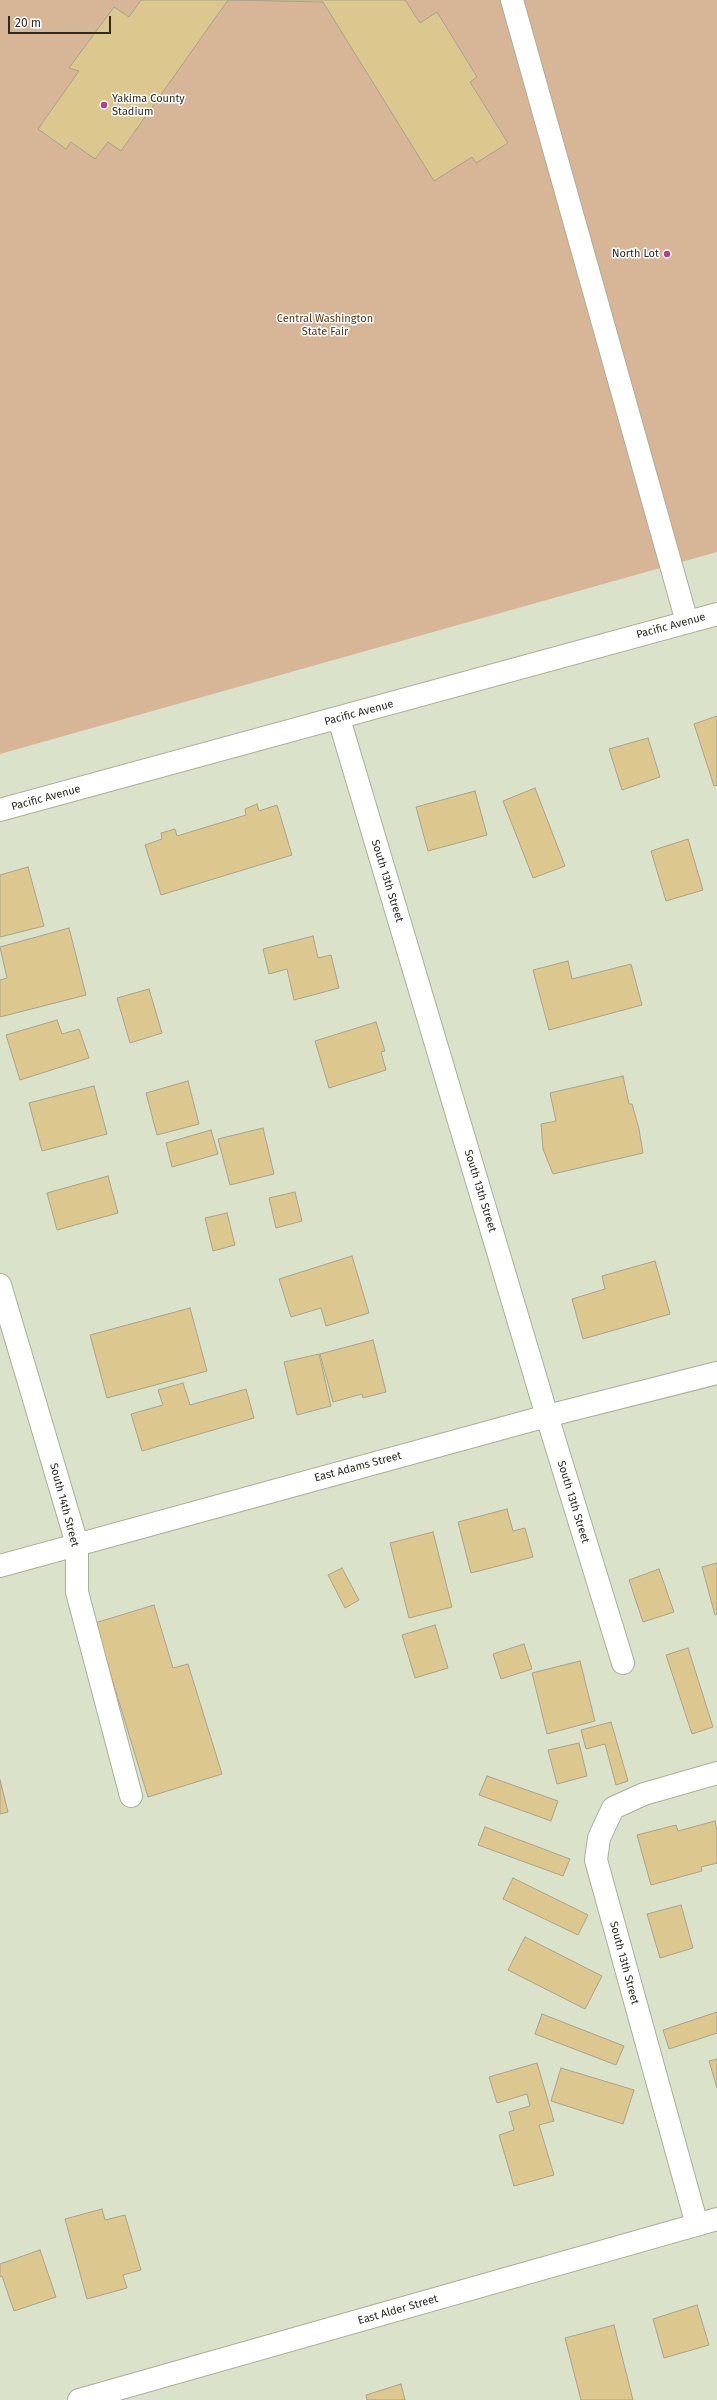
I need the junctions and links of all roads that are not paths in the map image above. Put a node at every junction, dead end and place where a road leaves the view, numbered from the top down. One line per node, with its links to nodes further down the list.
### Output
1 (512, 0): 3 (street)
2 (717, 614): 3 (street, Pacific Avenue)
3 (686, 622): 4 (street, Pacific Avenue)
4 (339, 719): 5 (street, Pacific Avenue); 8 (street, South 13th Street)
5 (0, 810)
6 (0, 1285): 9 (street, South 14th Street)
7 (717, 1373): 8 (street, East Adams Street)
8 (547, 1416): 9 (street, East Adams Street); 11 (street, South 13th Street)
9 (77, 1544): 10 (street, East Adams Street); 13 (street, South 14th Street)
10 (0, 1566)
11 (623, 1663)
12 (717, 1773): 14 (street, South 13th Street)
13 (131, 1796)
14 (707, 2222): 15 (street, East Alder Street)
15 (80, 2400)

